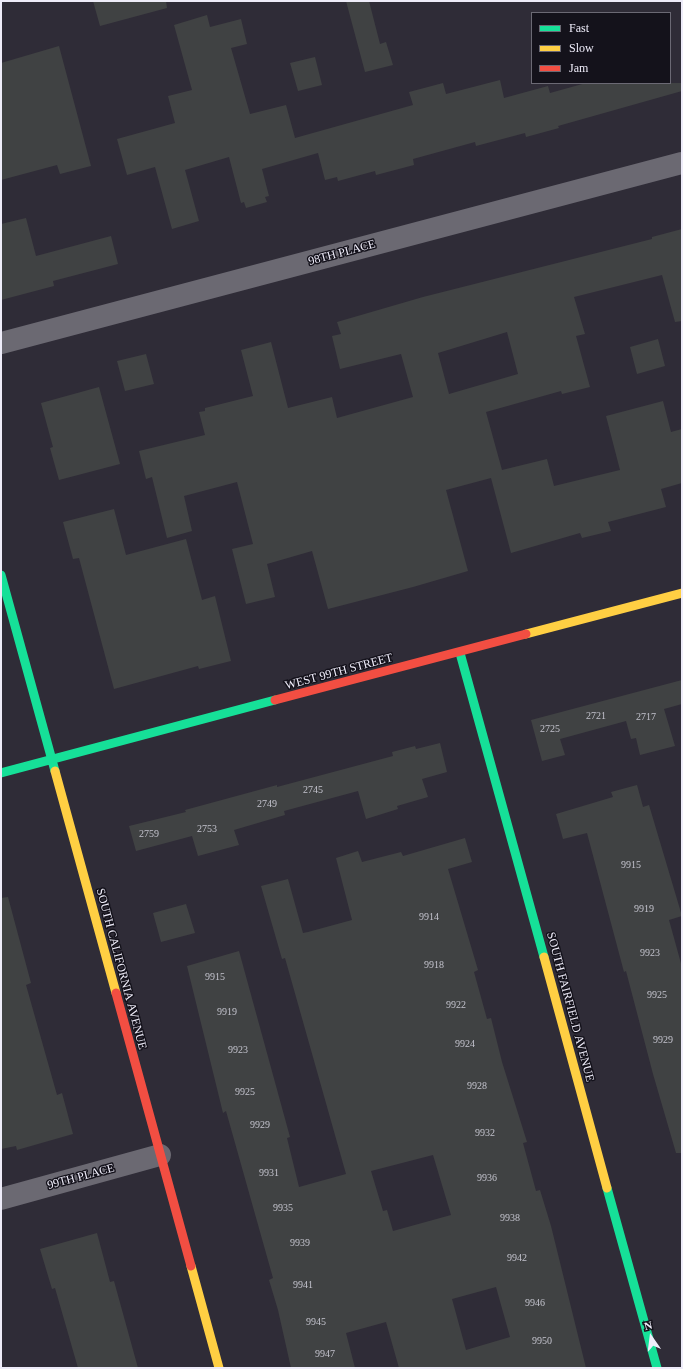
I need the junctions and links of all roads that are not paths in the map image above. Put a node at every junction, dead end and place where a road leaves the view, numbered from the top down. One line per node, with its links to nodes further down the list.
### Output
1 (682, 163): 2 (street, 98TH PLACE)
2 (1, 343)
3 (1, 575): 6 (street, SOUTH CALIFORNIA AVENUE)
4 (682, 593): 5 (street, WEST 99TH STREET)
5 (460, 653): 6 (street, WEST 99TH STREET); 11 (street, SOUTH FAIRFIELD AVENUE)
6 (51, 759): 7 (street, WEST 99TH STREET); 8 (street, SOUTH CALIFORNIA AVENUE)
7 (1, 773)
8 (160, 1155): 9 (street, 99TH PLACE); 10 (street, SOUTH CALIFORNIA AVENUE)
9 (1, 1199)
10 (219, 1368)
11 (658, 1368)

